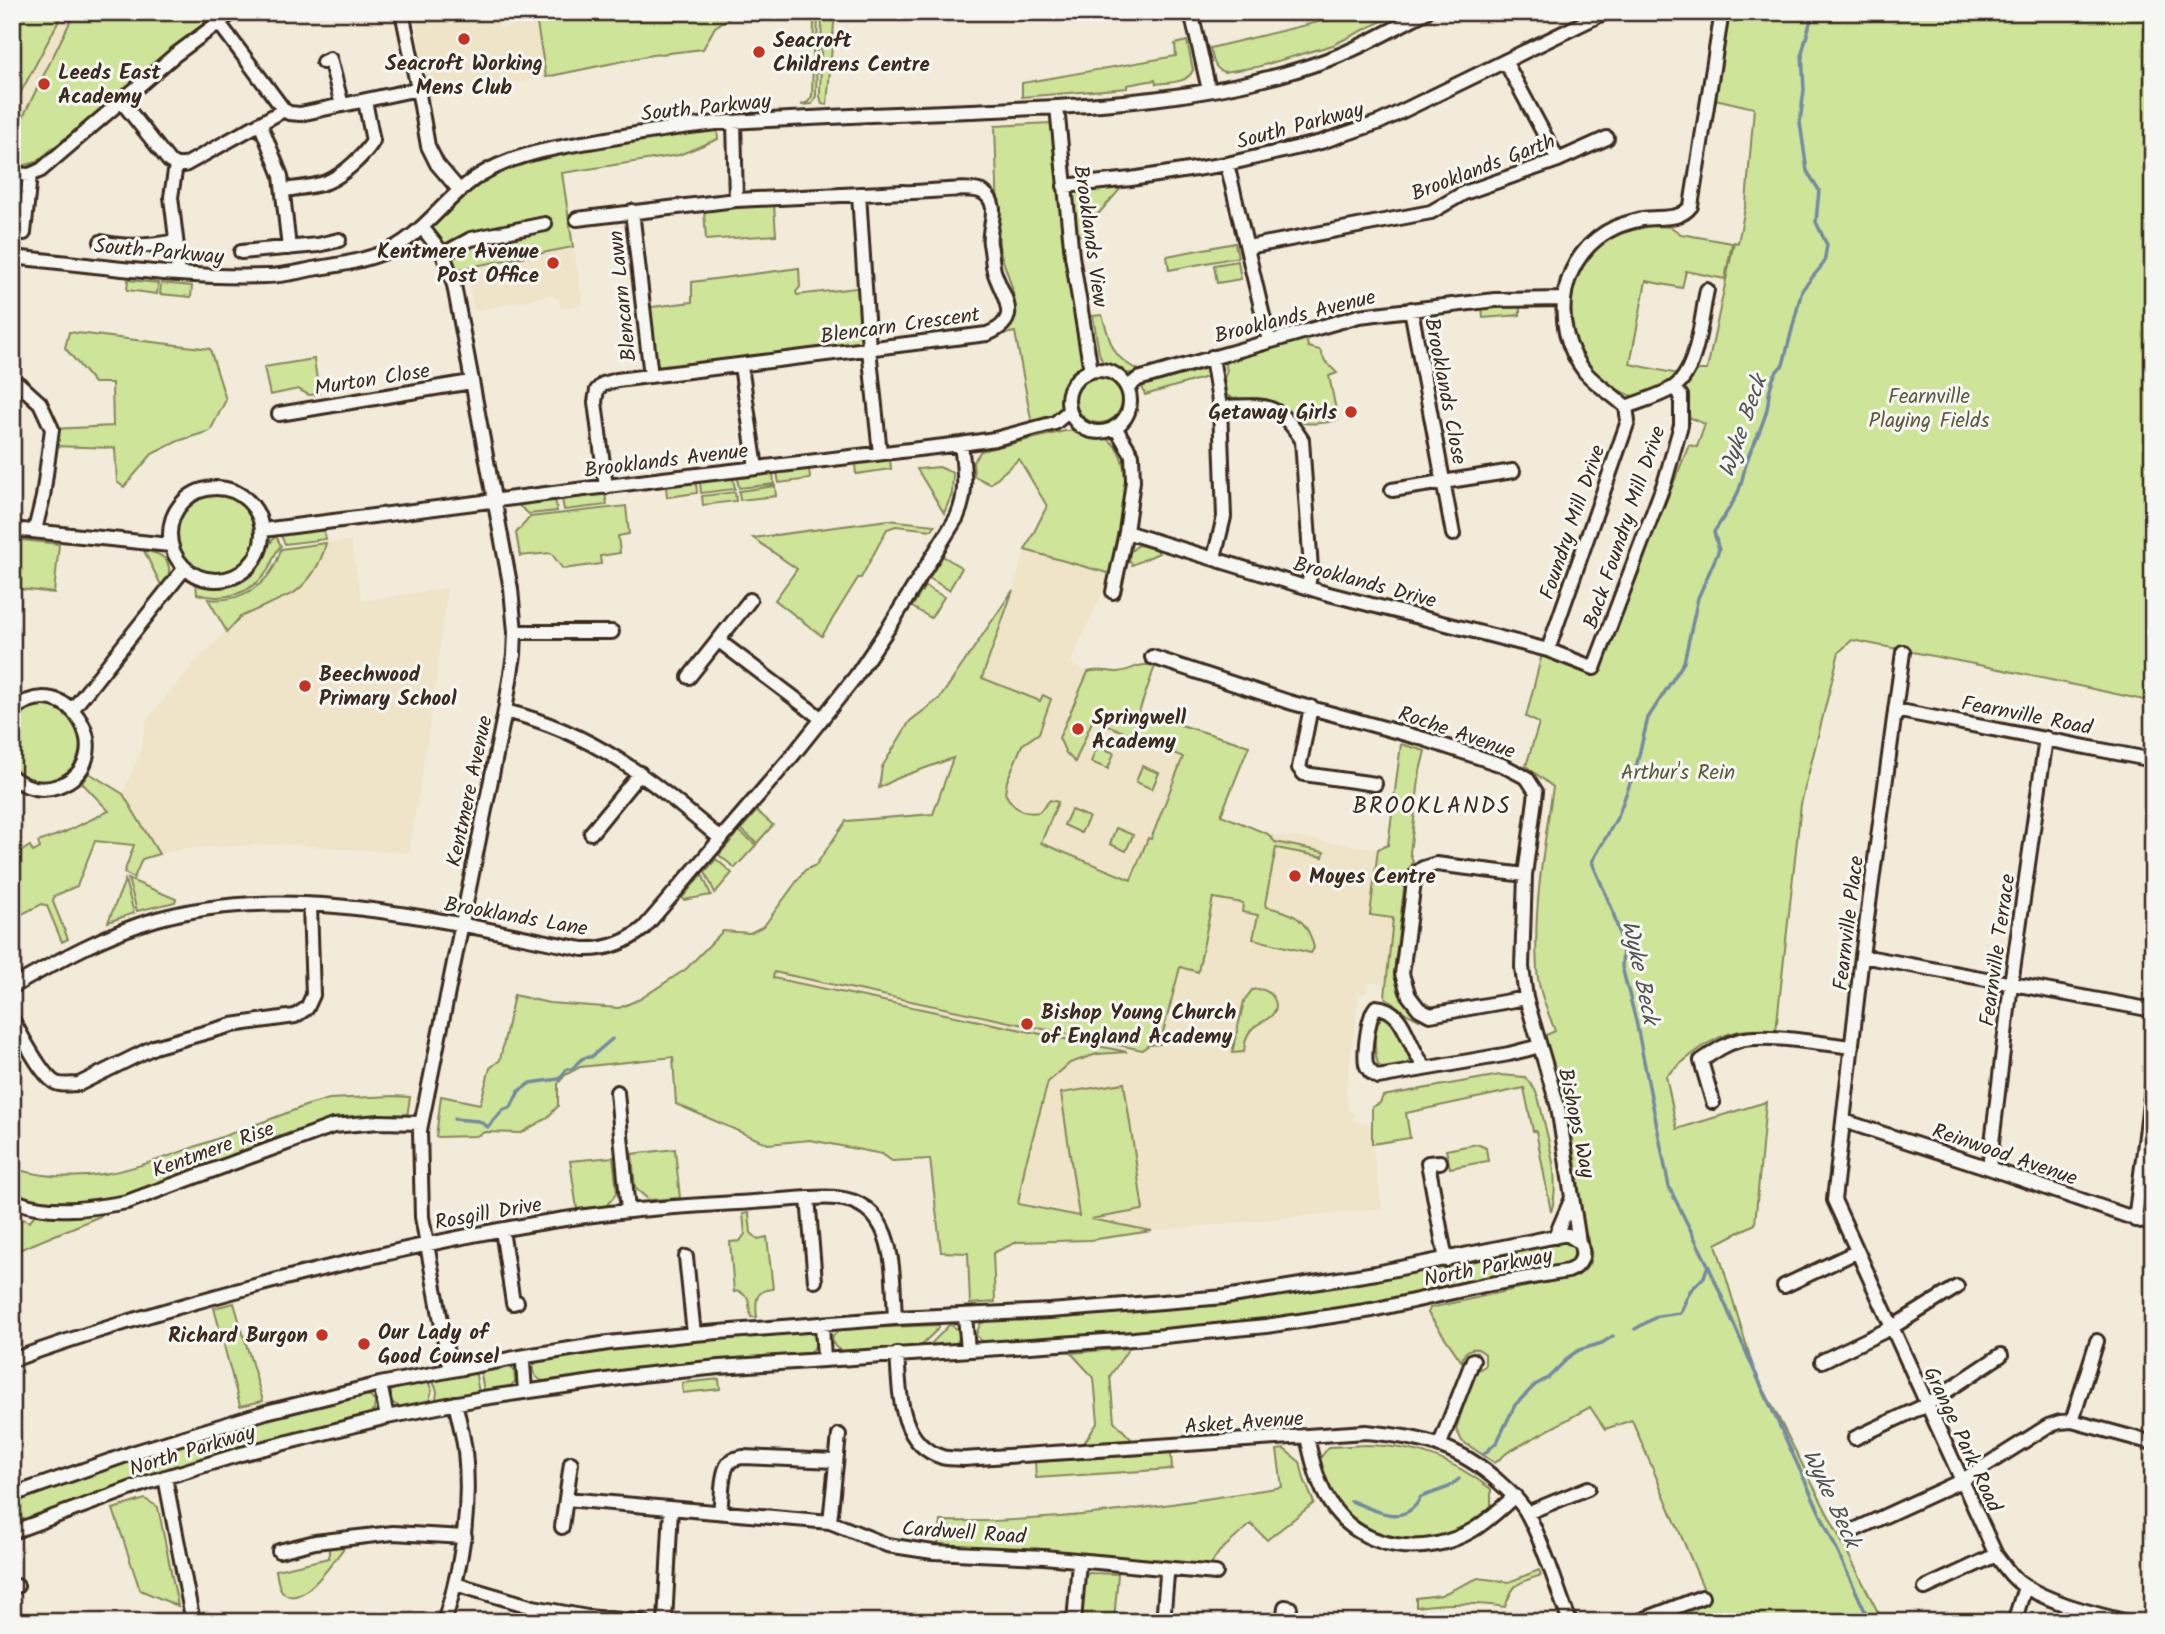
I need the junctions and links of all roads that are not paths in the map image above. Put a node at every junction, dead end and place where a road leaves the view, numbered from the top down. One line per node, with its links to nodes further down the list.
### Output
1 (233, 12): 7 (street)
2 (402, 12): 10 (street)
3 (1191, 12): 11 (street)
4 (1426, 12): 11 (street, South Parkway)
5 (1606, 12): 8 (street, South Parkway)
6 (1722, 12): 45 (street)
7 (219, 23): 13 (street); 16 (street)
8 (1505, 61): 20 (street); 22 (street, South Parkway)
9 (323, 62): 14 (street)
10 (418, 89): 12 (street); 27 (street)
11 (1209, 90): 15 (street, South Parkway)
12 (365, 100): 14 (street); 26 (street)
13 (122, 102): 21 (street); 24 (street)
14 (342, 105): 16 (street)
15 (1057, 107): 18 (street, South Parkway); 25 (street, Brooklands View)
16 (284, 110): 17 (street)
17 (260, 122): 21 (street); 26 (street)
18 (734, 122): 27 (street, South Parkway); 29 (street)
19 (1606, 138): 20 (street, Brooklands Garth)
20 (1558, 160): 39 (street, Brooklands Garth)
21 (176, 164): 36 (street)
22 (1227, 164): 25 (street, South Parkway); 39 (street)
23 (12, 174): 24 (street)
24 (30, 175): 34 (street)
25 (1064, 186): 51 (street, Brooklands View)
26 (282, 190): 38 (street)
27 (460, 191): 33 (street, South Parkway)
28 (859, 194): 29 (street); 48 (street); 48 (street, Blencarn Crescent)
29 (736, 200): 30 (street)
30 (632, 212): 31 (street); 52 (street, Blencarn Lawn)
31 (577, 219)
32 (545, 224): 41 (street)
33 (422, 227): 41 (street, Kentmere Avenue); 43 (street, South Parkway)
34 (24, 233)
35 (339, 240): 38 (street)
36 (176, 241): 37 (street); 43 (street)
37 (101, 242)
38 (289, 247): 40 (street)
39 (1248, 247): 47 (street)
40 (241, 252)
41 (443, 254): 54 (street, Kentmere Avenue)
42 (12, 257): 43 (street, South Parkway)
43 (177, 273)
44 (1707, 290): 56 (street)
45 (1563, 299): 46 (street, Brooklands Avenue); 58 (street)
46 (1411, 309): 47 (street, Brooklands Avenue); 66 (street, Brooklands Close)
47 (1269, 341): 49 (street, Brooklands Avenue)
48 (869, 349): 50 (street, Blencarn Crescent); 63 (street)
49 (1212, 357): 55 (street, Brooklands Avenue); 57 (street)
50 (741, 366): 52 (street, Blencarn Crescent); 64 (street)
51 (1091, 371): 55 (street); 59 (street)
52 (651, 376): 67 (street, Blencarn Crescent)
53 (12, 382): 71 (street)
54 (471, 382): 60 (street, Murton Close); 69 (street, Kentmere Avenue)
55 (1127, 388): 61 (street)
56 (1677, 392): 58 (street); 87 (street, Back Foundry Mill Drive)
57 (1220, 407): 76 (street); 78 (street)
58 (1626, 407): 84 (street, Foundry Mill Drive)
59 (1069, 411): 61 (street); 62 (street, Brooklands Avenue)
60 (279, 414)
61 (1115, 427): 73 (street)
62 (961, 444): 63 (street, Brooklands Avenue); 94 (street, Brooklands Lane)
63 (880, 453): 64 (street, Brooklands Avenue)
64 (756, 468): 67 (street, Brooklands Avenue)
65 (1513, 471): 66 (street, Brooklands Close)
66 (1443, 481): 68 (street, Brooklands Close); 74 (street, Brooklands Close)
67 (606, 487): 69 (street, Brooklands Avenue)
68 (1392, 490)
69 (494, 501): 72 (street, Brooklands Avenue); 81 (street, Kentmere Avenue)
70 (12, 528): 71 (street)
71 (35, 530): 75 (street)
72 (263, 530): 75 (street); 77 (street)
73 (1126, 532): 76 (street, Brooklands Drive); 79 (street)
74 (1453, 534)
75 (170, 545): 77 (street)
76 (1214, 558): 78 (street, Brooklands Drive)
77 (184, 569): 91 (street)
78 (1308, 587): 84 (street, Brooklands Drive)
79 (1113, 592)
80 (750, 600): 83 (street)
81 (515, 632): 82 (street); 93 (street, Kentmere Avenue)
82 (612, 632)
83 (719, 641): 88 (street); 94 (street)
84 (1548, 650): 87 (street, Brooklands Drive)
85 (1903, 652): 92 (street, Fearnville Place)
86 (1152, 657): 89 (street, Roche Avenue)
87 (1594, 668)
88 (689, 677)
89 (1311, 707): 99 (street); 102 (street, Roche Avenue)
90 (12, 710): 91 (street)
91 (72, 710): 98 (street)
92 (1895, 710): 95 (street, Fearnville Road); 105 (street, Fearnville Place)
93 (505, 711): 97 (street); 104 (street, Kentmere Avenue)
94 (822, 719): 101 (street, Brooklands Lane)
95 (2046, 738): 96 (street, Fearnville Road); 106 (street, Fearnville Terrace)
96 (2153, 760)
97 (640, 773): 100 (street); 101 (street)
98 (12, 777)
99 (1375, 784)
100 (592, 833)
101 (721, 839): 104 (street, Brooklands Lane)
102 (1525, 875): 108 (street, Roche Avenue); 108 (street)
103 (310, 905): 104 (street, Brooklands Lane); 107 (street, Brooklands Lane); 110 (street)
104 (461, 926): 118 (street, Kentmere Avenue)
105 (1863, 956): 106 (street); 112 (street, Fearnville Place)
106 (2011, 984): 109 (street); 120 (street, Fearnville Terrace)
107 (12, 987)
108 (1525, 998): 111 (street, Roche Avenue)
109 (2153, 1010)
110 (12, 1019)
111 (1540, 1046): 113 (street, Bishops Way); 122 (street, Bishops Way)
112 (1852, 1047): 116 (street); 117 (street, Fearnville Place)
113 (1426, 1068): 113 (street, Bishops Way)
114 (2153, 1081): 126 (street)
115 (617, 1092): 125 (street)
116 (1713, 1102)
117 (1844, 1121): 120 (street, Reinwood Avenue); 123 (street, Fearnville Place)
118 (421, 1123): 124 (street, Kentmere Rise); 131 (street, Kentmere Avenue)
119 (1440, 1161): 134 (street)
120 (1989, 1168): 126 (street, Reinwood Avenue)
121 (808, 1198): 125 (street, Rosgill Drive); 135 (street); 140 (street, Rosgill Drive)
122 (1573, 1198): 129 (street, Bishops Way); 130 (street, Bishops Way)
123 (1834, 1200): 132 (street, Grange Park Road)
124 (18, 1202)
125 (628, 1211): 128 (street, Rosgill Drive)
126 (2135, 1220): 127 (street, Reinwood Avenue)
127 (2153, 1225)
128 (502, 1230): 131 (street, Rosgill Drive); 138 (street)
129 (1555, 1237): 130 (street, North Parkway); 134 (street, North Parkway)
130 (1579, 1242): 145 (street, North Parkway)
131 (427, 1244): 150 (street, Rosgill Drive); 153 (street, Kentmere Avenue)
132 (1856, 1252): 136 (street); 142 (street, Grange Park Road)
133 (685, 1257): 143 (street)
134 (1446, 1260): 139 (street, North Parkway)
135 (812, 1284)
136 (1784, 1286)
137 (1957, 1287): 142 (street)
138 (517, 1303)
139 (965, 1316): 140 (street, North Parkway); 145 (street)
140 (895, 1318): 141 (street, North Parkway)
141 (822, 1324): 143 (street, North Parkway); 149 (street)
142 (1891, 1328): 152 (street); 157 (street, Grange Park Road)
143 (694, 1334): 148 (street, North Parkway)
144 (2096, 1341): 159 (street)
145 (968, 1350): 146 (street, North Parkway)
146 (897, 1354): 149 (street, North Parkway); 161 (street, Asket Avenue)
147 (2001, 1355): 157 (street)
148 (520, 1357): 153 (street, North Parkway); 155 (street)
149 (824, 1359): 155 (street, North Parkway)
150 (12, 1360)
151 (1473, 1360): 164 (street)
152 (1822, 1361)
153 (450, 1370): 154 (street, North Parkway)
154 (380, 1384): 158 (street); 170 (street, North Parkway)
155 (526, 1391): 156 (street, North Parkway)
156 (455, 1403): 158 (street, North Parkway); 180 (street)
157 (1926, 1405): 162 (street); 168 (street, Grange Park Road)
158 (387, 1417): 167 (street, North Parkway)
159 (2073, 1421): 163 (street); 168 (street)
160 (838, 1433): 165 (street)
161 (1307, 1437): 164 (street, Asket Avenue); 171 (street)
162 (1855, 1438)
163 (2153, 1443)
164 (1440, 1444): 171 (street, Asket Avenue)
165 (836, 1461): 174 (street); 176 (street)
166 (571, 1463): 172 (street)
167 (165, 1477): 178 (street, North Parkway); 192 (street)
168 (1961, 1481): 179 (street); 182 (street, Grange Park Road)
169 (1588, 1488): 175 (street)
170 (12, 1495)
171 (1514, 1496): 175 (street, Asket Avenue)
172 (566, 1499): 173 (street, Cardwell Road); 177 (street)
173 (671, 1509): 174 (street, Cardwell Road); 195 (street)
174 (720, 1512): 176 (street, Cardwell Road)
175 (1527, 1513): 199 (street, Asket Avenue)
176 (830, 1522): 183 (street, Cardwell Road)
177 (562, 1527)
178 (12, 1532)
179 (1850, 1532)
180 (465, 1537): 181 (street); 186 (street)
181 (278, 1551)
182 (1996, 1555): 187 (street, Grange Park Road); 188 (street)
183 (1079, 1562): 184 (street, Cardwell Road); 196 (street)
184 (1165, 1569): 185 (street, Cardwell Road); 197 (street)
185 (1216, 1573)
186 (455, 1584): 193 (street); 194 (street)
187 (2025, 1587): 191 (street, Grange Park Road); 201 (street)
188 (1925, 1588)
189 (1702, 1597): 200 (street)
190 (1290, 1608): 198 (street)
191 (2100, 1618): 202 (street, Grange Park Road)
192 (193, 1622)
193 (444, 1622)
194 (644, 1622)
195 (665, 1622)
196 (1073, 1622)
197 (1163, 1622)
198 (1283, 1622)
199 (1570, 1622)
200 (1637, 1622)
201 (2014, 1622)
202 (2127, 1622)

